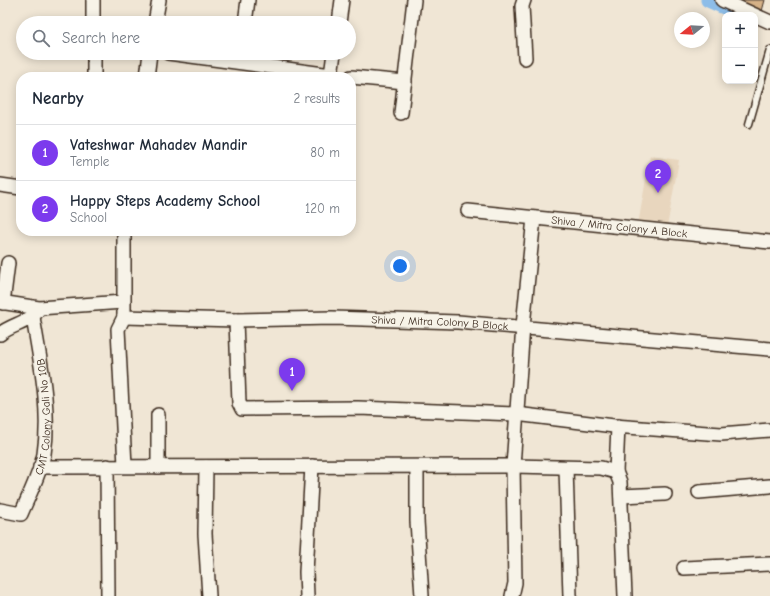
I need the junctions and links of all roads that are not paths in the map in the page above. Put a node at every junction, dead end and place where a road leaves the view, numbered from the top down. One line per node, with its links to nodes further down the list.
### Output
1 (93, 0): 8 (street)
2 (159, 0): 9 (street)
3 (248, 0): 10 (street)
4 (342, 0): 11 (street)
5 (414, 0): 24 (street)
6 (524, 0): 14 (street)
7 (722, 0): 12 (street)
8 (93, 16)
9 (156, 16)
10 (245, 16)
11 (340, 16)
12 (770, 22)
13 (770, 50): 26 (lane)
14 (525, 58)
15 (94, 60): 19 (street)
16 (149, 60): 20 (street)
17 (250, 60): 21 (street)
18 (333, 60): 22 (street)
19 (94, 72)
20 (148, 72)
21 (315, 72)
22 (331, 72)
23 (356, 77): 24 (street)
24 (405, 82): 25 (street)
25 (401, 113)
26 (749, 124)
27 (0, 185): 28 (street)
28 (16, 187)
29 (468, 211): 30 (street, Shiva / Mitra Colony A Block)
30 (534, 218): 32 (street, Shiva / Mitra Colony A Block); 39 (street)
31 (124, 236): 35 (street)
32 (770, 242)
33 (8, 263): 34 (street)
34 (1, 302): 36 (street)
35 (123, 302): 36 (street); 37 (street)
36 (36, 312): 40 (street); 50 (street, CMT Colony Gali No 10B)
37 (124, 317): 38 (street, Shiva / Mitra Colony B Block); 47 (street)
38 (236, 320): 39 (street, Shiva / Mitra Colony B Block); 42 (street)
39 (523, 326): 41 (street, Shiva / Mitra Colony B Block); 42 (street)
40 (0, 334)
41 (770, 349)
42 (516, 414): 44 (street); 49 (street)
43 (158, 415): 51 (street)
44 (618, 426): 45 (street); 55 (street)
45 (770, 430)
46 (107, 466): 47 (street); 50 (street); 63 (street)
47 (125, 466): 51 (street)
48 (312, 466): 52 (street); 53 (street); 65 (street)
49 (513, 466): 53 (street); 54 (street); 67 (street)
50 (40, 467): 60 (street, CMT Colony Gali No 10B)
51 (158, 467): 52 (street)
52 (206, 467): 64 (street)
53 (417, 467): 66 (street)
54 (566, 468): 55 (street); 68 (street)
55 (616, 472): 59 (street)
56 (770, 486): 57 (street)
57 (699, 492)
58 (665, 494): 59 (street)
59 (621, 496): 69 (street)
60 (0, 510)
61 (770, 564): 62 (street)
62 (684, 568)
63 (108, 596)
64 (209, 596)
65 (307, 596)
66 (422, 596)
67 (512, 596)
68 (570, 596)
69 (625, 596)

